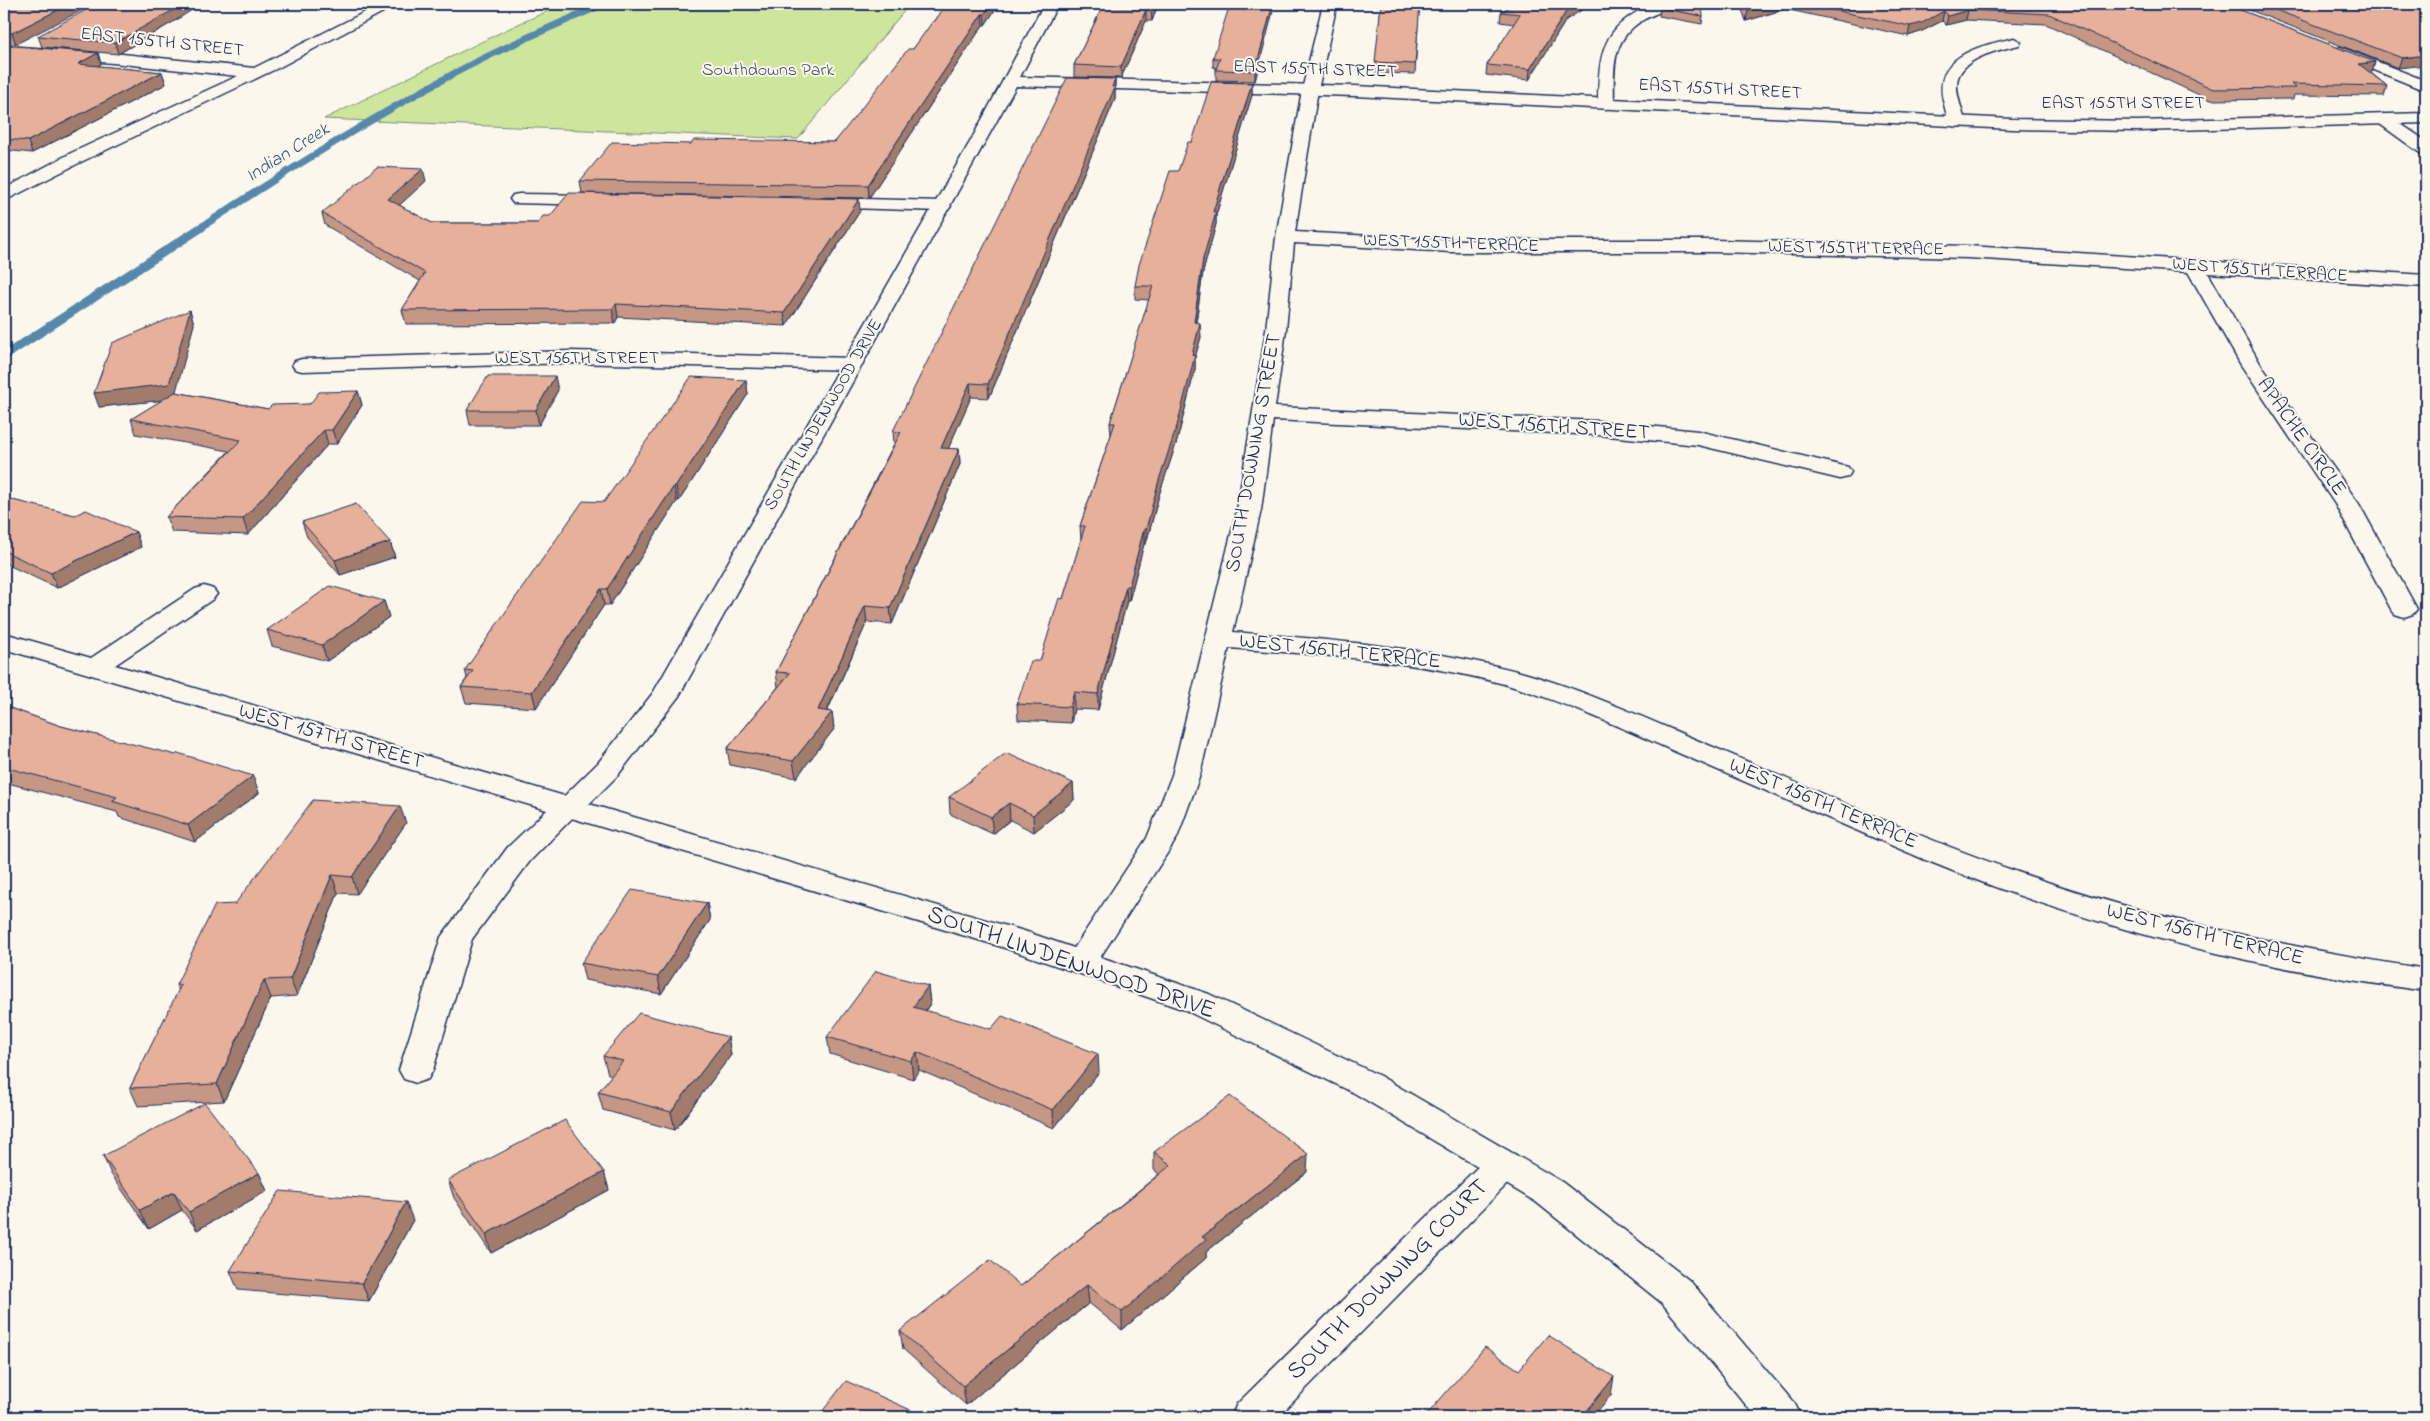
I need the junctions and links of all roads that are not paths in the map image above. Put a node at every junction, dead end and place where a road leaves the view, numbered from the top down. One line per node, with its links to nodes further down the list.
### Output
1 (391, 4): 9 (street)
2 (1051, 4): 10 (street, SOUTH LINDENWOOD DRIVE)
3 (1330, 4): 12 (street, SOUTH DOWNING STREET)
4 (1663, 4): 13 (street)
5 (43, 38): 8 (street)
6 (2014, 42): 16 (street)
7 (2327, 46): 11 (street)
8 (11, 50): 9 (street, EAST 155TH STREET)
9 (256, 73): 19 (street)
10 (1011, 81): 12 (street, EAST 155TH STREET); 24 (street, SOUTH LINDENWOOD DRIVE)
11 (2426, 86)
12 (1310, 90): 13 (street, EAST 155TH STREET); 25 (street, SOUTH DOWNING STREET)
13 (1606, 104): 16 (street, EAST 155TH STREET)
14 (2426, 118): 15 (street, EAST 155TH STREET)
15 (2383, 120): 16 (street, EAST 155TH STREET); 17 (street)
16 (1957, 122)
17 (2426, 149)
18 (4, 181): 19 (street)
19 (28, 184): 20 (street)
20 (4, 196)
21 (519, 199): 22 (street)
22 (616, 200)
23 (810, 202): 24 (street)
24 (942, 206): 28 (street, SOUTH LINDENWOOD DRIVE)
25 (1285, 237): 26 (street, WEST 155TH TERRACE); 30 (street, SOUTH DOWNING STREET)
26 (2194, 266): 27 (street, WEST 155TH TERRACE); 33 (street, APACHE CIRCLE)
27 (2426, 281)
28 (852, 364): 29 (street, WEST 156TH STREET); 37 (street, SOUTH LINDENWOOD DRIVE)
29 (302, 365)
30 (1264, 413): 31 (street, WEST 156TH STREET); 34 (street, SOUTH DOWNING STREET)
31 (1840, 472)
32 (204, 594): 36 (street)
33 (2404, 609)
34 (1219, 639): 38 (street, SOUTH DOWNING STREET); 39 (street, WEST 156TH TERRACE)
35 (5, 642): 36 (street, WEST 157TH STREET)
36 (95, 668): 37 (street, WEST 157TH STREET)
37 (568, 807): 38 (street, SOUTH LINDENWOOD DRIVE); 40 (street, SOUTH LINDENWOOD DRIVE)
38 (1081, 962): 41 (street, SOUTH LINDENWOOD DRIVE)
39 (2426, 980)
40 (416, 1070)
41 (1503, 1165): 42 (street, SOUTH DOWNING COURT); 43 (street, SOUTH LINDENWOOD DRIVE)
42 (1252, 1417)
43 (1782, 1417)

